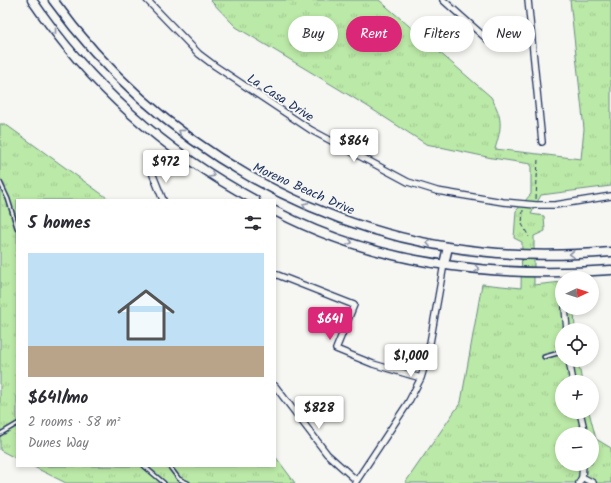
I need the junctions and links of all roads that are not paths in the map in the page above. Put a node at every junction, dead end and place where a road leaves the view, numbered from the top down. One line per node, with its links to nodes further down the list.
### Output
1 (32, 0): 14 (main road, one-way to 14)
2 (53, 0): 17 (main road, Moreno Beach Drive, one-way to 2)
3 (147, 0): 12 (street, La Casa Drive)
4 (443, 0): 7 (street)
5 (528, 0): 6 (street)
6 (529, 16)
7 (482, 35)
8 (533, 52): 9 (street)
9 (542, 142)
10 (153, 175): 13 (street)
11 (0, 182): 16 (lane)
12 (611, 196)
13 (163, 199)
14 (253, 199)
15 (276, 211): 19 (main road, one-way to 19)
16 (16, 225)
17 (448, 247): 18 (main road, Moreno Beach Drive, one-way to 17); 19 (main road)
18 (611, 252)
19 (444, 264): 23 (main road, one-way to 23); 26 (street)
20 (611, 270): 21 (main road)
21 (599, 271)
22 (276, 274): 26 (street)
23 (555, 275)
24 (555, 354): 25 (lane)
25 (544, 357)
26 (421, 378): 34 (street)
27 (276, 387): 34 (street)
28 (16, 425): 29 (lane)
29 (0, 434)
30 (145, 467): 35 (lane)
31 (170, 467): 36 (lane)
32 (582, 471): 33 (street)
33 (582, 477): 37 (street); 38 (street)
34 (356, 481)
35 (164, 483)
36 (188, 483)
37 (579, 483)
38 (593, 483)

